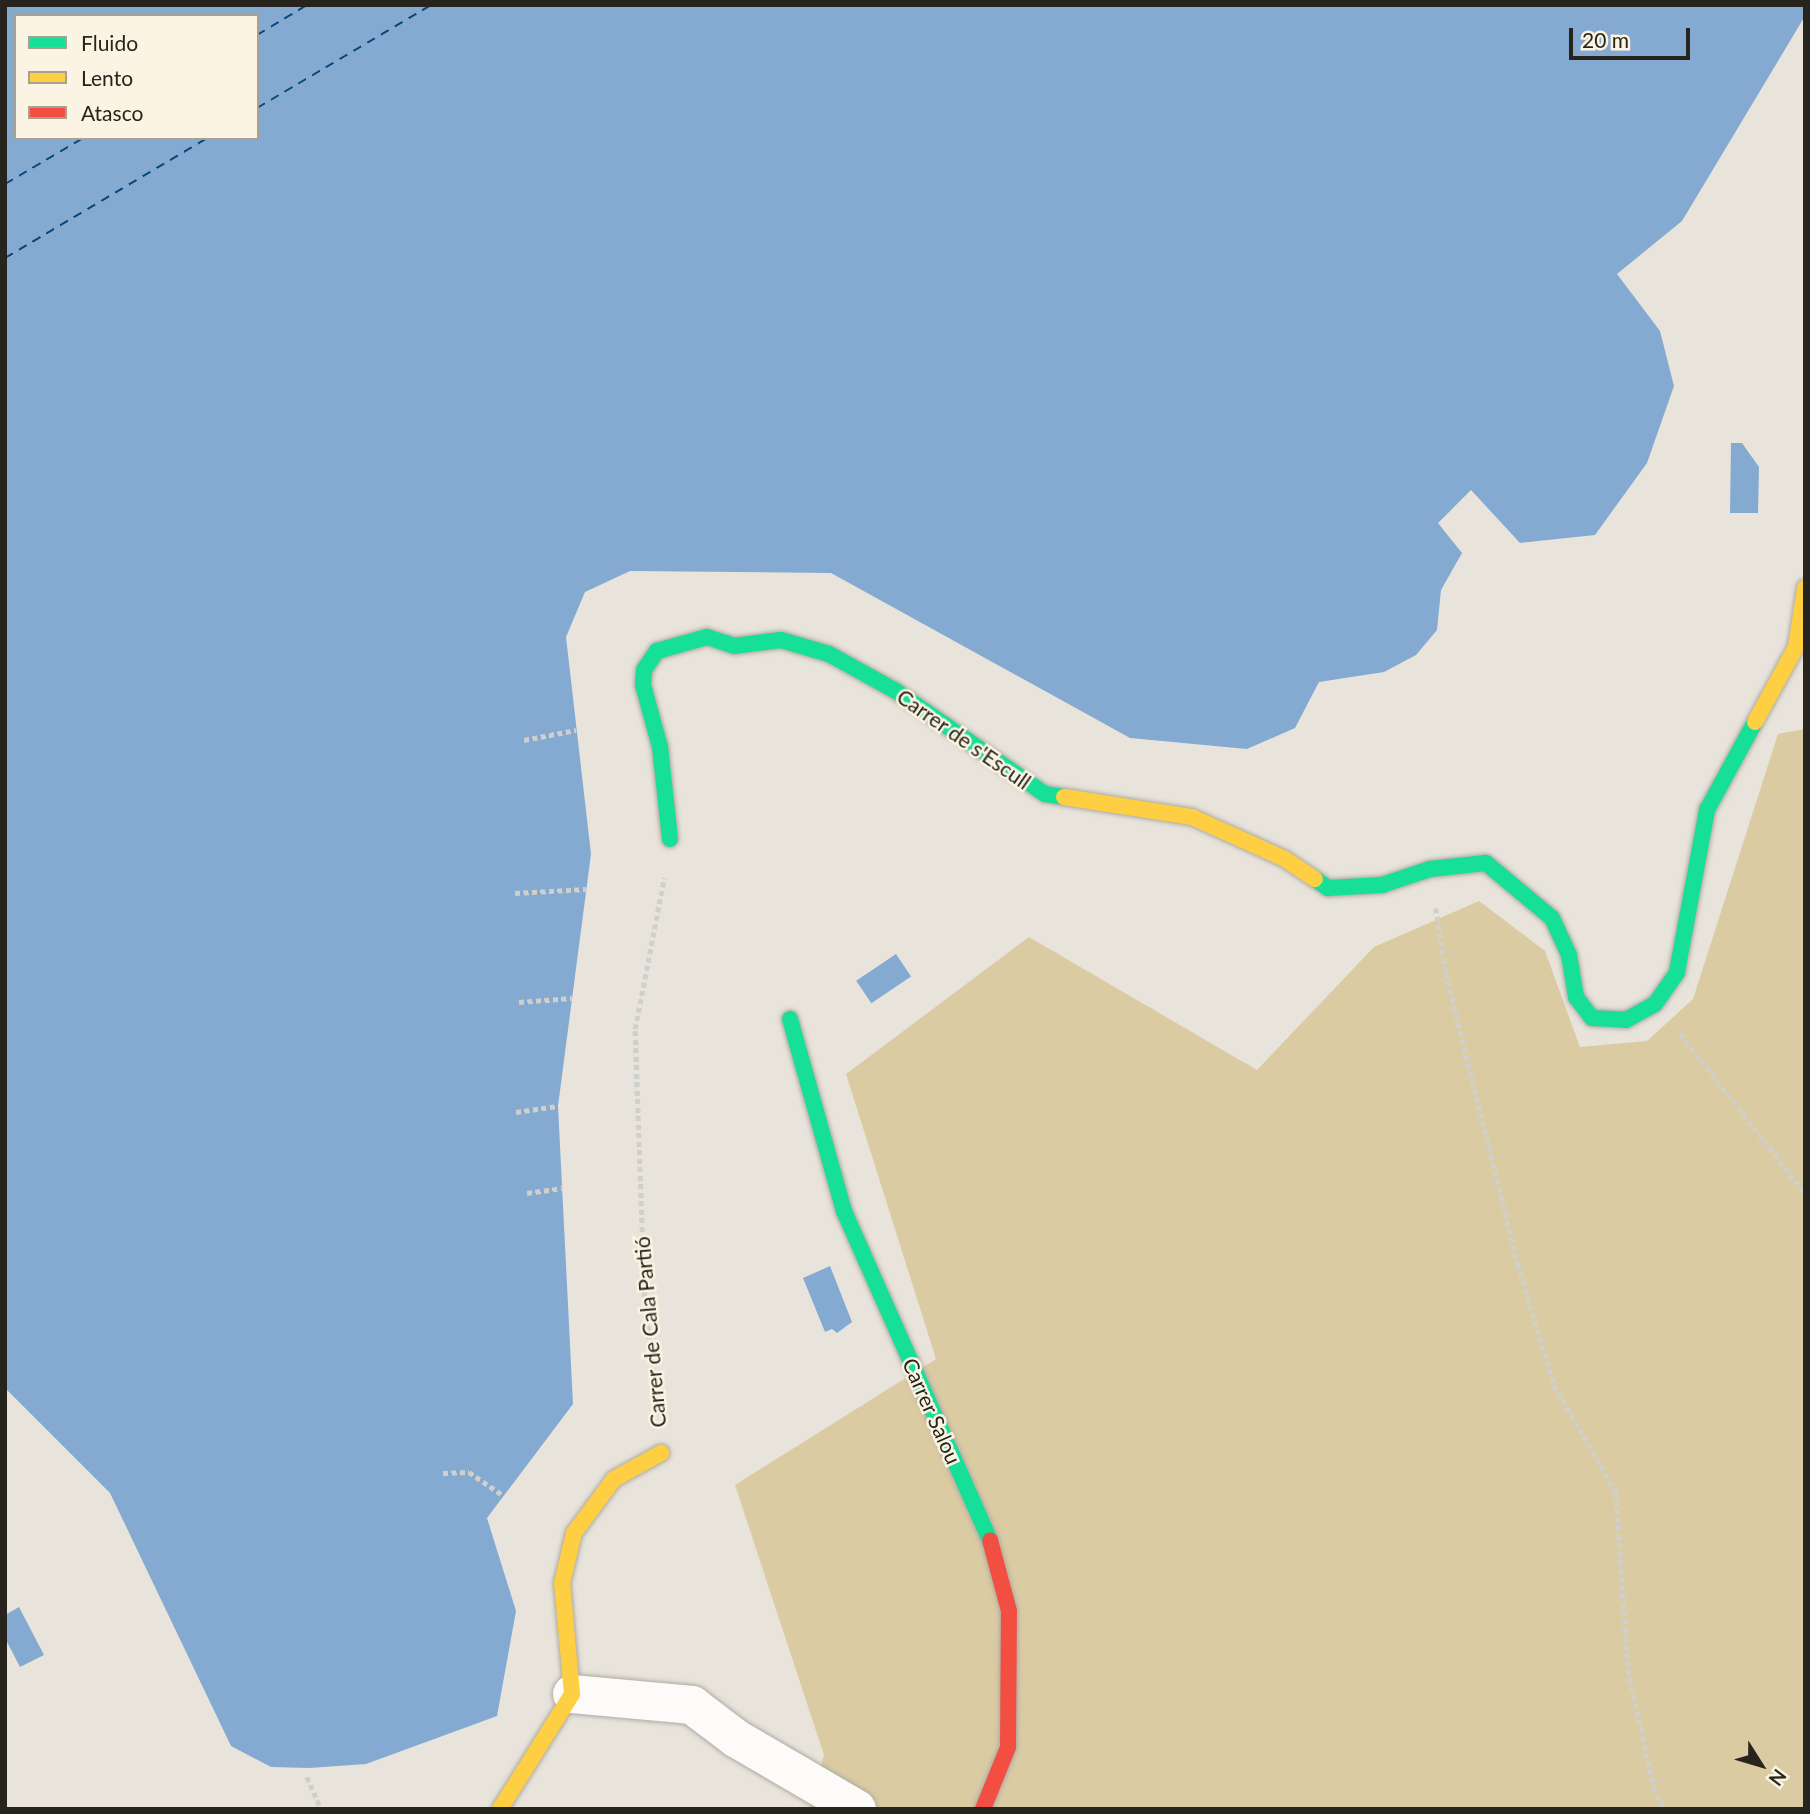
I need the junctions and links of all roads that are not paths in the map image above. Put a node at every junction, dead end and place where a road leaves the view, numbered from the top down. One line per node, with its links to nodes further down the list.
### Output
1 (1805, 588): 2 (street, Carrer de s'Escull)
2 (670, 839)
3 (790, 1019): 8 (street, Carrer Salou)
4 (662, 1453): 5 (street, Carrer de Cala Partió)
5 (572, 1694): 6 (street); 7 (street)
6 (501, 1808)
7 (857, 1809)
8 (983, 1809)

